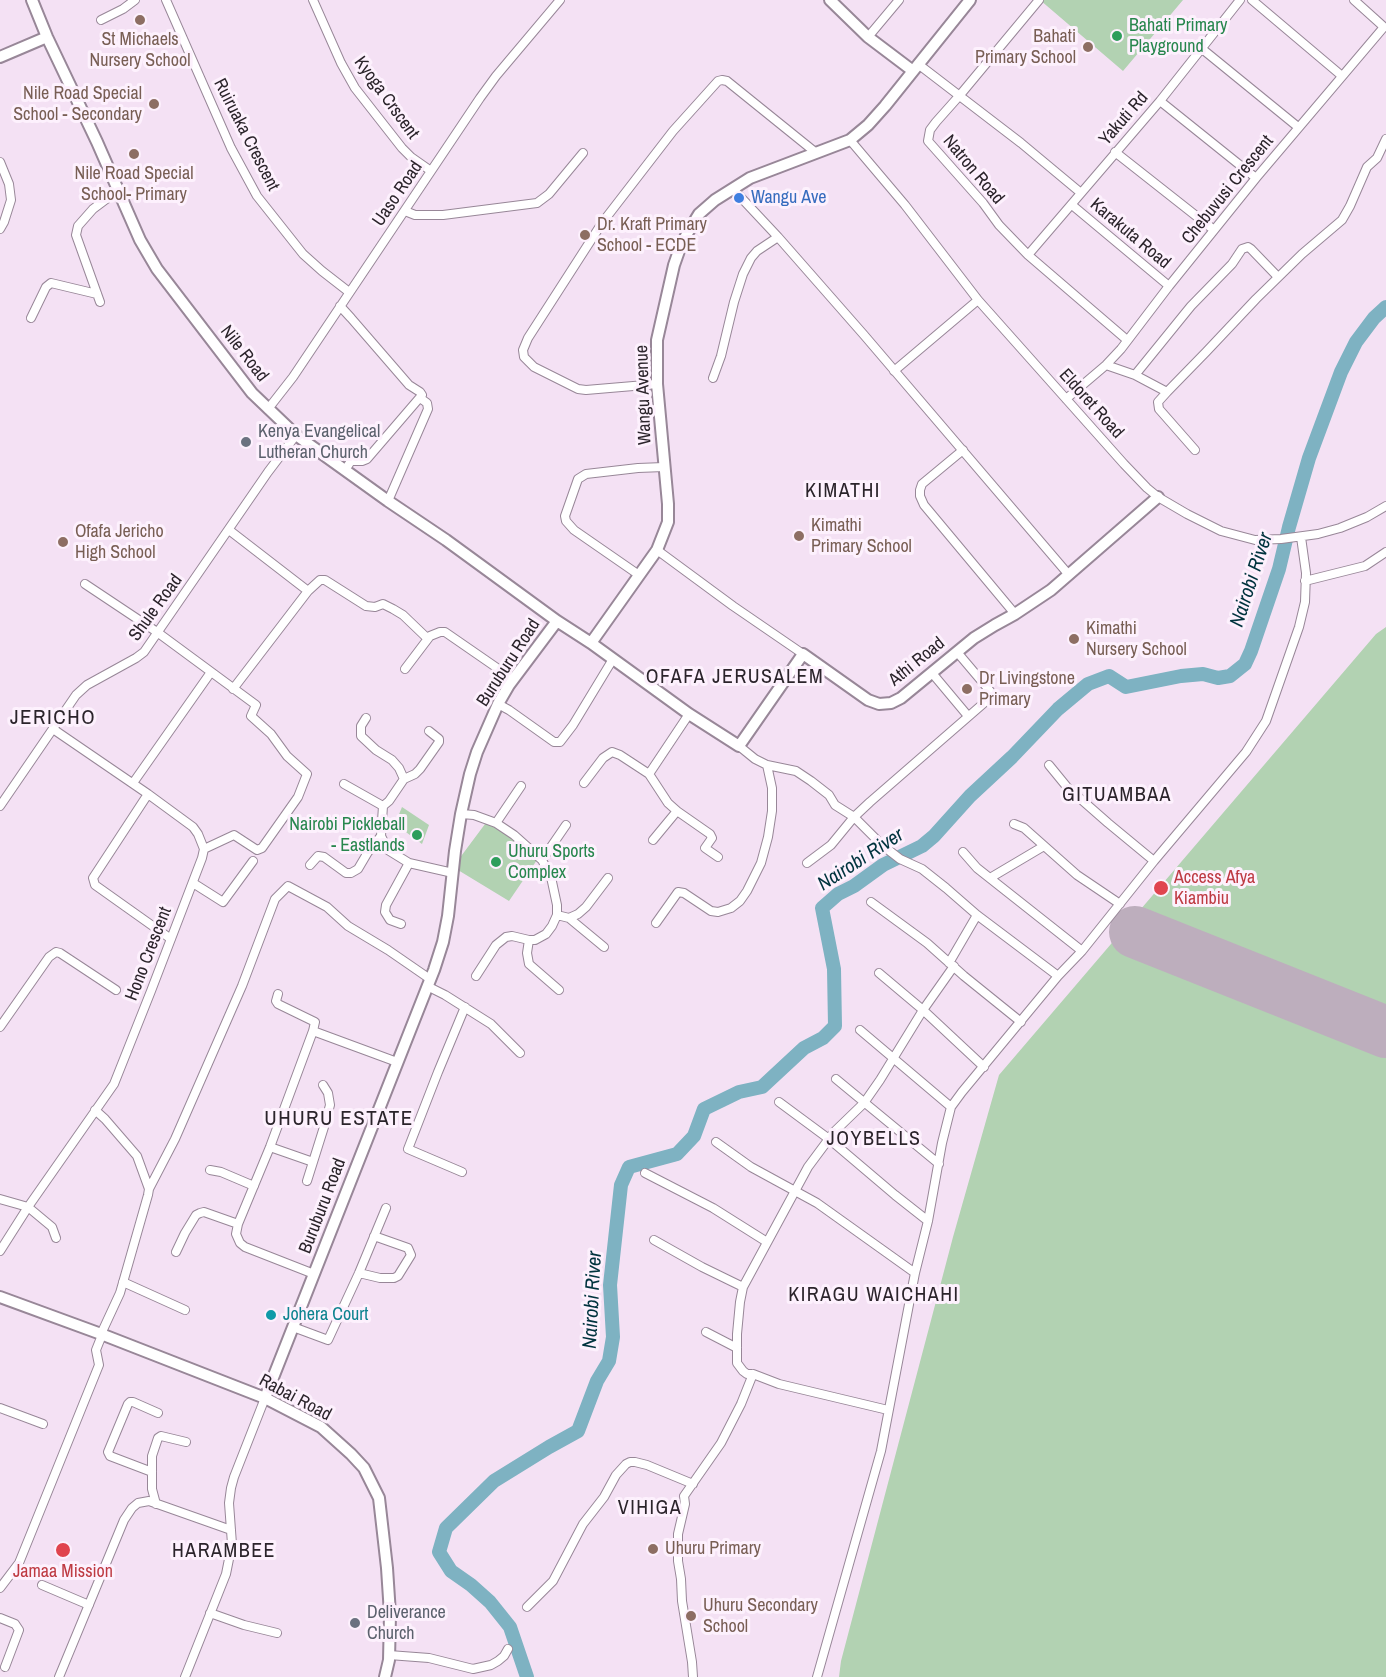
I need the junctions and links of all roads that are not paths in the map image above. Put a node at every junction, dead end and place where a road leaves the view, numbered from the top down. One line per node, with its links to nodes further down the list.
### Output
1 (32, 0): 15 (street, Nile Road)
2 (135, 0): 13 (street)
3 (166, 0): 43 (street, Ruiruaka Crescent)
4 (313, 0): 30 (street, Kyoga Crscent)
5 (560, 0): 30 (street, Uaso Road)
6 (830, 0): 16 (street)
7 (899, 0): 16 (street)
8 (970, 0): 19 (street, Wangu Avenue)
9 (1039, 0): 21 (street, Natron Road)
10 (1240, 0): 17 (street, Yakuti Rd)
11 (1252, 0): 20 (street)
12 (1354, 0): 14 (street, Chebuvusi Crescent)
13 (101, 20)
14 (1385, 26): 20 (street, Chebuvusi Crescent)
15 (47, 37): 18 (street); 33 (street, Nile Road)
16 (868, 37): 19 (street)
17 (1201, 48): 22 (street, Yakuti Rd); 23 (street)
18 (0, 57)
19 (915, 67): 21 (street); 25 (street, Wangu Avenue)
20 (1342, 76): 23 (street, Chebuvusi Crescent)
21 (960, 96): 34 (street); 40 (street, Natron Road)
22 (1160, 101): 27 (street, Yakuti Rd); 31 (street)
23 (1298, 127): 31 (street, Chebuvusi Crescent)
24 (1386, 139): 41 (street)
25 (850, 140): 26 (street, Wangu Avenue); 44 (street, Eldoret Road)
26 (814, 152): 32 (street, Wangu Avenue); 52 (street)
27 (1115, 152): 34 (street, Yakuti Rd); 38 (street)
28 (582, 153): 36 (street)
29 (0, 162): 37 (street)
30 (431, 171): 36 (street, Uaso Road)
31 (1256, 178): 38 (street, Chebuvusi Crescent)
32 (732, 189): 39 (street); 52 (street, Wangu Avenue)
33 (119, 192): 46 (street); 56 (street, Nile Road)
34 (1081, 193): 35 (street, Yakuti Rd)
35 (1072, 205): 40 (street, Yakuti Rd); 42 (street, Karakuta Road)
36 (405, 211): 43 (street, Uaso Road)
37 (0, 229)
38 (1214, 230): 42 (street, Chebuvusi Crescent)
39 (778, 237): 49 (street); 51 (street)
40 (1028, 255): 47 (street, Natron Road)
41 (1278, 277): 50 (street); 53 (street)
42 (1169, 286): 47 (street, Chebuvusi Crescent)
43 (349, 292): 45 (street, Uaso Road)
44 (978, 300): 49 (street); 55 (street, Eldoret Road)
45 (340, 306): 54 (street); 56 (street, Uaso Road)
46 (31, 318)
47 (1127, 340): 48 (street, Chebuvusi Crescent)
48 (1106, 365): 50 (street); 55 (street, Chebuvusi Crescent)
49 (894, 371): 58 (street)
50 (1135, 375): 53 (street)
51 (713, 378)
52 (657, 384): 60 (street, Wangu Avenue)
53 (1167, 392): 59 (street)
54 (420, 398): 61 (street); 63 (street)
55 (1066, 399): 62 (street, Eldoret Road)
56 (268, 409): 57 (street, Nile Road)
57 (296, 435): 61 (street, Nile Road); 65 (street, Shule Road)
58 (963, 450): 70 (street); 74 (street)
59 (1195, 450)
60 (664, 467): 67 (street, Wangu Avenue); 69 (street)
61 (345, 470): 63 (street, Nile Road)
62 (1158, 496): 66 (street, Eldoret Road); 70 (street, Athi Road)
63 (388, 501): 75 (street, Nile Road)
64 (1386, 506): 66 (street, Eldoret Road)
65 (229, 530): 73 (street); 76 (street, Shule Road)
66 (1299, 537): 71 (street)
67 (657, 550): 69 (street, Wangu Avenue); 80 (street, Athi Road)
68 (1386, 552): 71 (street)
69 (639, 575): 78 (street, Wangu Avenue)
70 (1069, 575): 74 (street, Athi Road)
71 (1305, 581): 119 (street)
72 (85, 584): 76 (street)
73 (308, 591): 77 (street); 86 (street)
74 (1015, 614): 79 (street, Athi Road)
75 (557, 621): 78 (street, Nile Road); 85 (street, Buruburu Road)
76 (157, 632): 83 (street); 91 (street, Shule Road)
77 (427, 638): 82 (street); 85 (street)
78 (591, 643): 81 (street, Nile Road)
79 (957, 652): 84 (street, Athi Road); 89 (street)
80 (803, 654): 84 (street, Athi Road); 93 (street)
81 (613, 659): 87 (street); 88 (street, Nile Road)
82 (405, 669)
83 (211, 672): 86 (street); 98 (street)
84 (932, 673): 89 (street)
85 (513, 679): 87 (street, Buruburu Road)
86 (233, 689): 114 (street)
87 (498, 704): 106 (street, Buruburu Road)
88 (689, 714): 93 (street, Nile Road); 96 (street)
89 (968, 716): 107 (street)
90 (366, 718): 97 (street)
91 (53, 729): 98 (street); 103 (street, Shule Road)
92 (429, 731): 97 (street)
93 (739, 747): 94 (street)
94 (767, 765): 107 (street); 132 (street)
95 (1049, 765): 119 (street)
96 (649, 774): 99 (street); 105 (street)
97 (404, 779): 104 (street)
98 (133, 783): 102 (street)
99 (584, 783)
100 (344, 784): 104 (street)
101 (521, 786): 108 (street)
102 (148, 794): 114 (street); 134 (street)
103 (0, 806)
104 (383, 806): 111 (street)
105 (677, 811): 112 (street); 116 (street)
106 (461, 814): 108 (street); 123 (street, Buruburu Road)
107 (855, 817): 121 (street); 130 (street)
108 (496, 823): 117 (street)
109 (1014, 824): 113 (street)
110 (566, 825): 117 (street)
111 (381, 836): 120 (street); 122 (street)
112 (653, 840)
113 (1044, 846): 125 (street); 128 (street)
114 (204, 849): 126 (street, Hono Crescent)
115 (963, 852): 125 (street)
116 (718, 857)
117 (542, 860): 129 (street)
118 (253, 861): 126 (street)
119 (1154, 861): 128 (street)
120 (409, 863): 123 (street); 133 (street)
121 (807, 863)
122 (310, 865)
123 (453, 873): 142 (street, Buruburu Road)
124 (608, 878): 131 (street)
125 (990, 878): 137 (street)
126 (193, 883): 134 (street, Hono Crescent)
127 (871, 902): 138 (street)
128 (1120, 904): 137 (street)
129 (557, 915): 131 (street); 135 (street)
130 (977, 915): 138 (street); 141 (street)
131 (569, 918): 136 (street)
132 (656, 923)
133 (401, 924)
134 (171, 939): 161 (street, Hono Crescent)
135 (529, 940): 140 (street); 144 (street)
136 (604, 946)
137 (1082, 951): 141 (street)
138 (952, 964): 147 (street); 148 (street)
139 (879, 973): 147 (street)
140 (476, 976)
141 (1058, 976): 148 (street)
142 (429, 983): 146 (street); 154 (street, Buruburu Road); 172 (street)
143 (116, 990): 149 (street)
144 (559, 990)
145 (278, 994): 151 (street)
146 (465, 1007): 152 (street); 168 (street)
147 (922, 1010): 153 (street); 155 (street)
148 (1021, 1023): 155 (street)
149 (0, 1027)
150 (860, 1030): 153 (street)
151 (313, 1031): 154 (street); 164 (street)
152 (519, 1053)
153 (893, 1058): 159 (street); 160 (street)
154 (397, 1062): 187 (street, Buruburu Road)
155 (984, 1066): 160 (street)
156 (836, 1078): 159 (street)
157 (323, 1085): 165 (street)
158 (779, 1102): 162 (street)
159 (864, 1103): 162 (street); 166 (street)
160 (951, 1107): 166 (street)
161 (95, 1110): 172 (street); 175 (street, Hono Crescent)
162 (829, 1139): 173 (street); 177 (street)
163 (716, 1142): 173 (street)
164 (270, 1147): 165 (street); 171 (street)
165 (313, 1162): 170 (street)
166 (939, 1164): 177 (street)
167 (210, 1170): 171 (street)
168 (462, 1172)
169 (645, 1173): 182 (street)
170 (308, 1180)
171 (254, 1186): 178 (street)
172 (149, 1189): 188 (street)
173 (795, 1191): 182 (street); 186 (street)
174 (0, 1199): 175 (street)
175 (28, 1207): 180 (street); 183 (street, Hono Crescent)
176 (386, 1208): 179 (street)
177 (928, 1221): 186 (street)
178 (238, 1224): 184 (street); 187 (street)
179 (374, 1236): 185 (street); 185 (street)
180 (56, 1238)
181 (654, 1240): 189 (street)
182 (767, 1242): 189 (street)
183 (0, 1251)
184 (176, 1252)
185 (359, 1273): 192 (street)
186 (915, 1273): 199 (street)
187 (314, 1275): 192 (street, Buruburu Road)
188 (123, 1282): 191 (street); 194 (street)
189 (743, 1287): 195 (street)
190 (0, 1298): 194 (street, Rabai Road)
191 (186, 1310)
192 (293, 1327): 197 (street, Buruburu Road)
193 (706, 1332): 195 (street)
194 (101, 1335): 197 (street, Rabai Road); 208 (street)
195 (737, 1348): 196 (street)
196 (753, 1374): 199 (street); 204 (street)
197 (265, 1398): 206 (street, Buruburu Road); 215 (street, Rabai Road)
198 (0, 1408): 201 (street)
199 (888, 1410): 221 (street)
200 (158, 1413): 203 (street)
201 (43, 1424)
202 (186, 1442): 203 (street)
203 (152, 1472): 205 (street)
204 (693, 1484): 210 (street); 220 (street)
205 (156, 1504): 206 (street); 209 (street)
206 (231, 1530): 211 (street, Buruburu Road)
207 (42, 1585): 209 (street)
208 (0, 1588)
209 (89, 1605): 217 (street)
210 (526, 1607)
211 (210, 1613): 213 (street); 218 (street, Buruburu Road)
212 (0, 1618): 216 (street)
213 (277, 1633)
214 (508, 1648): 215 (street)
215 (389, 1655): 219 (street, Rabai Road)
216 (5, 1667)
217 (59, 1677)
218 (185, 1677)
219 (385, 1677)
220 (693, 1677)
221 (817, 1677)

